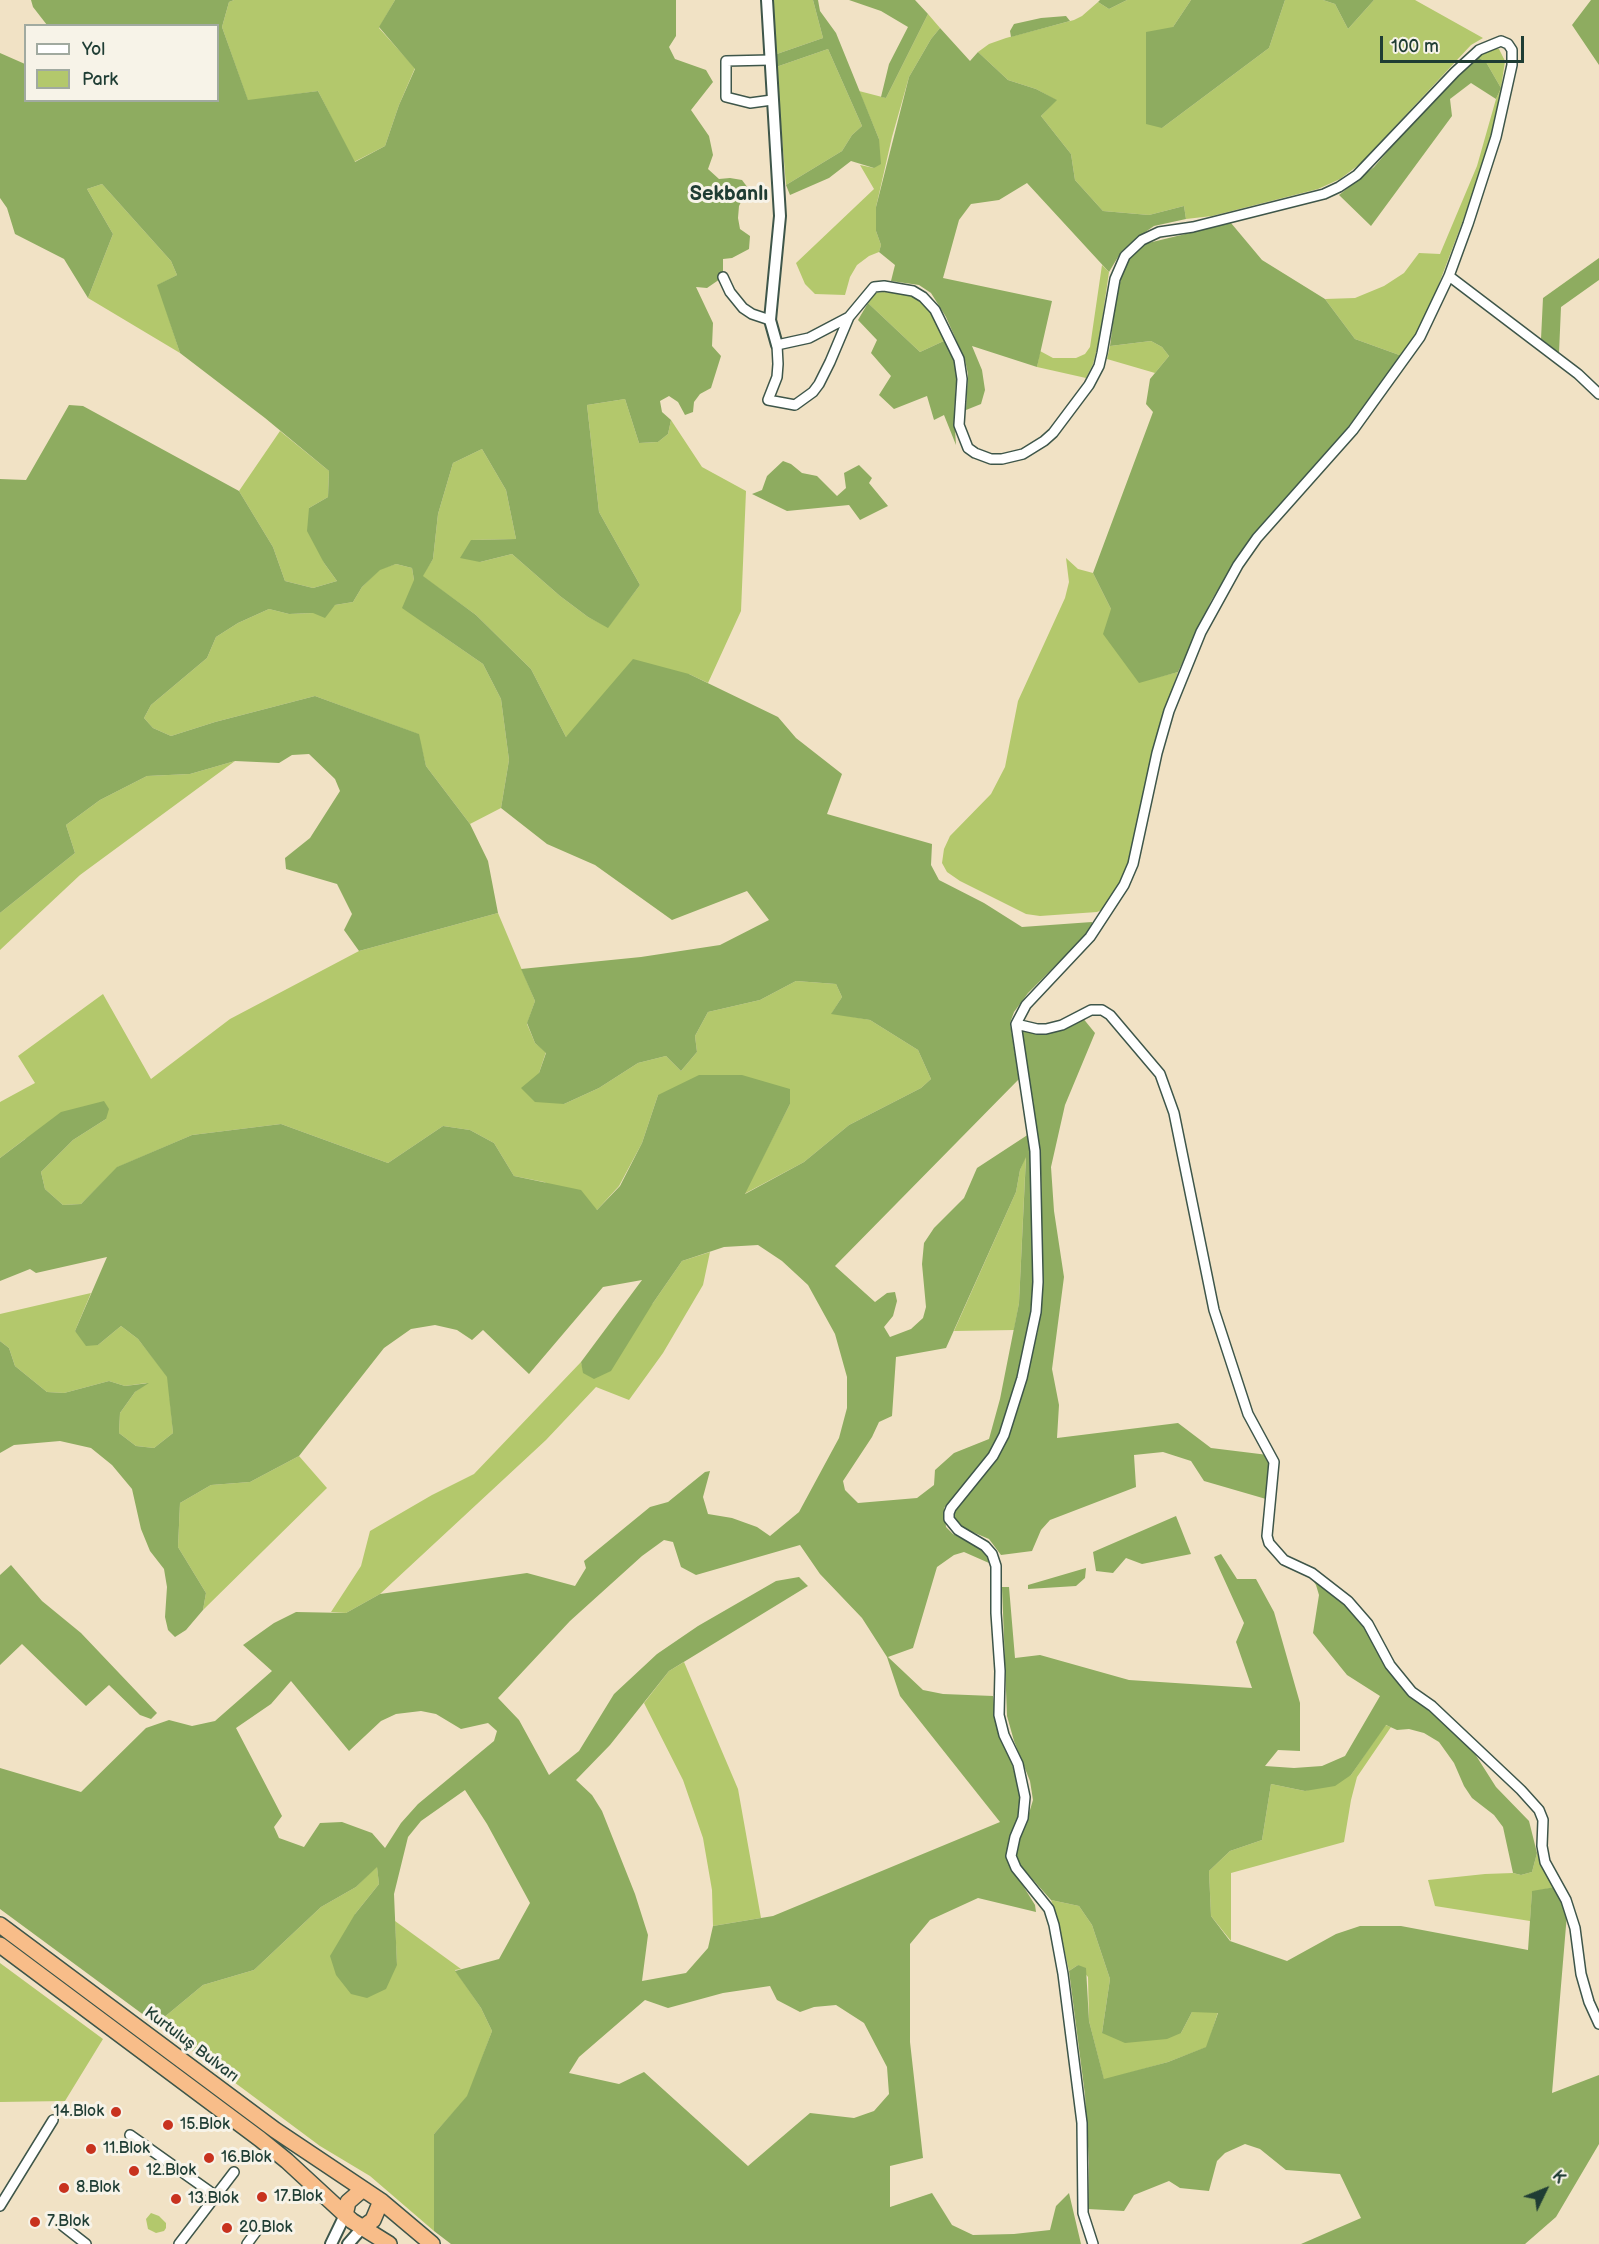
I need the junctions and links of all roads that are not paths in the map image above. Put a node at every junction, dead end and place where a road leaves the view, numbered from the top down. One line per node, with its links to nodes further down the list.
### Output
1 (767, 0): 2 (street)
2 (770, 60): 3 (street); 3 (street)
3 (772, 100): 7 (street)
4 (1449, 276): 6 (street); 9 (street); 10 (street)
5 (723, 277): 7 (street)
6 (849, 317): 8 (street); 8 (street)
7 (770, 320): 8 (street)
8 (777, 345)
9 (1599, 394)
10 (1016, 1024): 13 (street); 32 (street)
11 (0, 1925): 17 (highway, Kurtuluş Bulvarı)
12 (0, 1946): 21 (highway, Kurtuluş Bulvarı)
13 (1599, 2024)
14 (53, 2120): 20 (street)
15 (130, 2135): 18 (street)
16 (234, 2172): 18 (street)
17 (363, 2189): 19 (highway); 21 (highway)
18 (216, 2196): 25 (street)
19 (381, 2201): 23 (highway); 31 (highway)
20 (0, 2206)
21 (345, 2215): 23 (highway); 28 (street)
22 (63, 2226): 26 (street)
23 (362, 2228): 29 (street); 30 (highway)
24 (258, 2229): 27 (street)
25 (181, 2243)
26 (86, 2244)
27 (247, 2244)
28 (331, 2244)
29 (348, 2244)
30 (388, 2244)
31 (432, 2244)
32 (1093, 2244)

